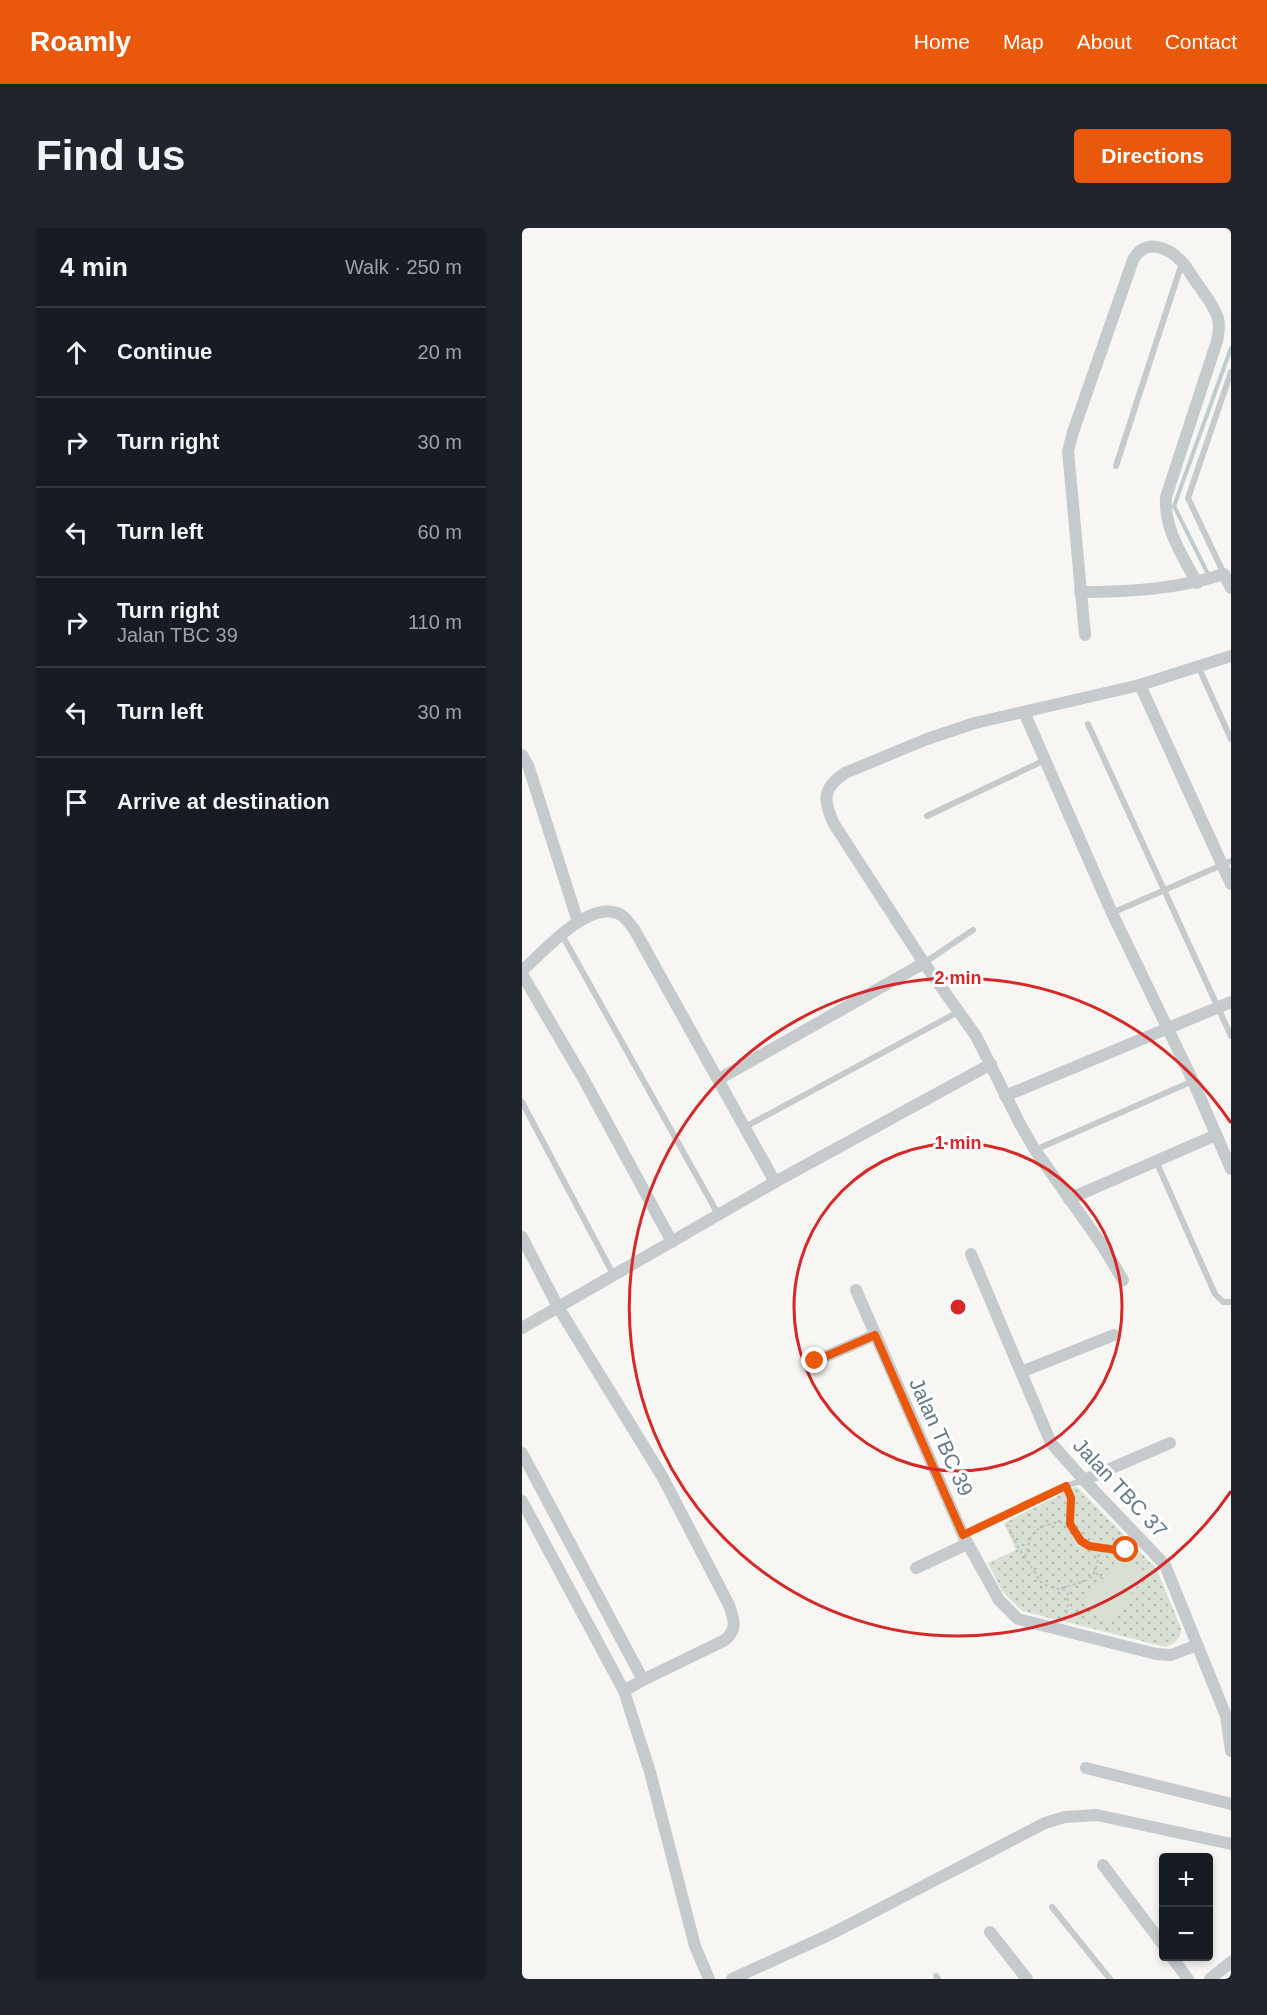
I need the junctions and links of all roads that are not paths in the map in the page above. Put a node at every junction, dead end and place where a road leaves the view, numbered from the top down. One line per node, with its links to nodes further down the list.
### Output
1 (1182, 262): 3 (lane); 5 (street); 7 (street)
2 (1231, 372): 4 (lane)
3 (1116, 466)
4 (1224, 574): 5 (street); 6 (street)
5 (1197, 583): 7 (street)
6 (1231, 588)
7 (1080, 592): 8 (street)
8 (1085, 635)
9 (1231, 656): 10 (street)
10 (1198, 666): 11 (street); 14 (lane)
11 (1140, 685): 12 (street); 18 (street)
12 (1024, 711): 16 (street); 25 (street)
13 (1088, 724): 20 (lane)
14 (1231, 739)
15 (522, 755): 22 (street)
16 (1045, 760): 17 (lane); 21 (street)
17 (927, 816)
18 (1226, 863): 19 (street); 20 (lane)
19 (1231, 884)
20 (1165, 891): 21 (lane); 28 (lane)
21 (1112, 913): 30 (street)
22 (578, 922): 24 (street); 33 (street)
23 (973, 930): 25 (lane)
24 (562, 936): 26 (street); 44 (lane)
25 (924, 963): 29 (street); 33 (street)
26 (522, 973): 46 (street)
27 (1231, 1002): 28 (street)
28 (1218, 1007): 30 (street); 31 (lane)
29 (958, 1012): 32 (street); 37 (lane)
30 (1167, 1028): 34 (street); 35 (street)
31 (1231, 1036)
32 (991, 1064): 35 (street); 42 (street)
33 (719, 1079): 37 (street)
34 (1193, 1082): 38 (street); 39 (lane)
35 (1005, 1096): 39 (street)
36 (522, 1102): 48 (lane)
37 (745, 1127): 42 (street)
38 (1216, 1135): 40 (street); 41 (street)
39 (1035, 1150): 43 (street)
40 (1156, 1161): 43 (street); 51 (lane)
41 (1231, 1169)
42 (775, 1182): 44 (street)
43 (1069, 1199): 49 (street)
44 (718, 1215): 46 (street)
45 (522, 1237): 52 (street)
46 (672, 1242): 48 (street)
47 (971, 1254): 57 (street, Jalan TBC 37)
48 (613, 1274): 52 (street)
49 (1123, 1280)
50 (856, 1290): 54 (street, Jalan TBC 39)
51 (1231, 1302)
52 (558, 1307): 53 (street); 65 (street)
53 (522, 1328)
54 (875, 1335): 56 (street); 62 (street, Jalan TBC 39)
55 (1114, 1335): 57 (street)
56 (815, 1361)
57 (1021, 1372): 60 (street, Jalan TBC 37)
58 (1170, 1443): 60 (street)
59 (522, 1453): 65 (street)
60 (1084, 1480): 62 (lane); 64 (street, Jalan TBC 37)
61 (522, 1501): 66 (street)
62 (965, 1540): 63 (street); 64 (street, Jalan TBC 39)
63 (916, 1568)
64 (1197, 1645): 67 (street, Jalan TBC 37)
65 (643, 1680): 66 (street)
66 (624, 1691): 77 (street)
67 (1231, 1751)
68 (1086, 1768): 69 (street)
69 (1231, 1804)
70 (1231, 1844): 78 (street)
71 (1103, 1865): 74 (street)
72 (1052, 1907): 80 (lane)
73 (990, 1932): 79 (street)
74 (1159, 1939)
75 (1175, 1961): 81 (street)
76 (1231, 1962): 82 (street)
77 (709, 1979)
78 (732, 1979)
79 (1027, 1979)
80 (1110, 1979)
81 (1188, 1979)
82 (1210, 1979)

